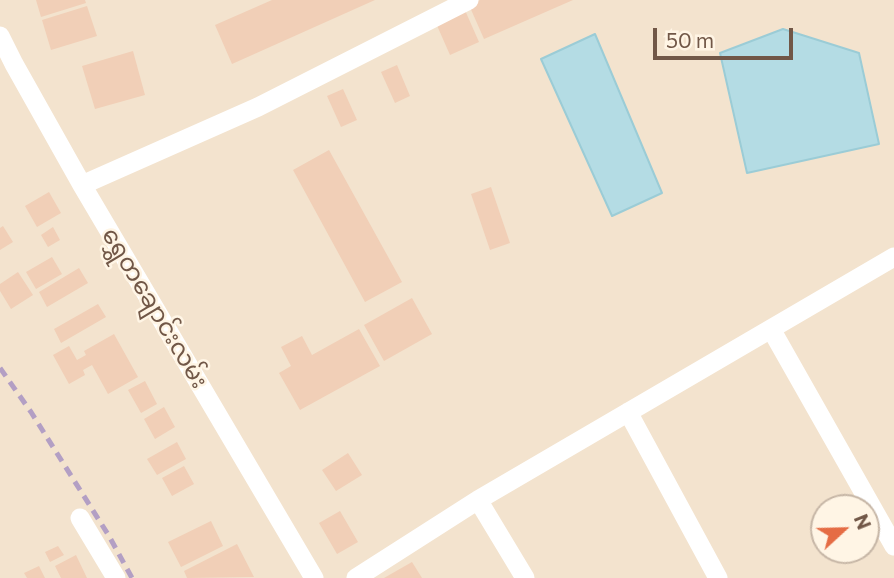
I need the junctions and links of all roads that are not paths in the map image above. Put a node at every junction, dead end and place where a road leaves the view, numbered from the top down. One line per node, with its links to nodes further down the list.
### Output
1 (469, 0): 2 (street)
2 (430, 9): 5 (street)
3 (0, 36): 4 (street, ရွှေတချောင်းလမ်း)
4 (7, 69): 5 (street, ရွှေတချောင်းလမ်း)
5 (82, 185): 13 (street, ရွှေတချောင်းလမ်း)
6 (894, 257): 7 (street)
7 (771, 329): 8 (street); 11 (street)
8 (628, 412): 9 (street); 16 (street)
9 (478, 500): 14 (street); 15 (street)
10 (80, 518): 12 (street)
11 (894, 545)
12 (116, 578)
13 (314, 578)
14 (356, 578)
15 (525, 578)
16 (718, 578)

